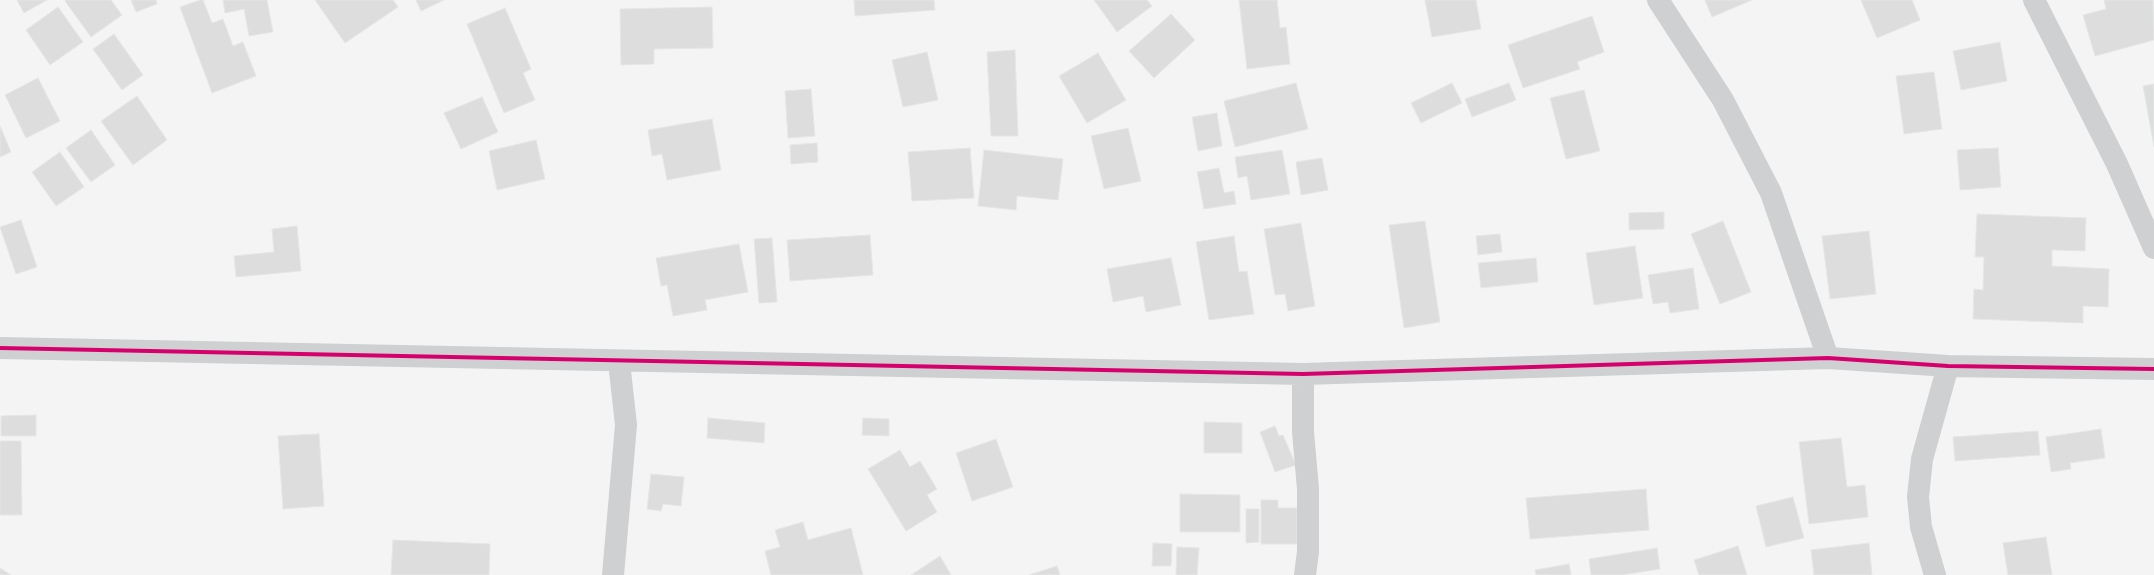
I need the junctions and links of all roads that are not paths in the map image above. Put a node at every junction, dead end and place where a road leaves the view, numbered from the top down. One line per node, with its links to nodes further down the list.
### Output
1 (1658, 0): 5 (street)
2 (2034, 0): 3 (street)
3 (2154, 248)
4 (0, 348): 6 (street)
5 (1828, 358): 7 (street); 9 (street)
6 (619, 362): 9 (street); 10 (street)
7 (1948, 366): 8 (street); 12 (street)
8 (2154, 369)
9 (1303, 374): 11 (street)
10 (613, 575)
11 (1305, 575)
12 (1935, 575)

